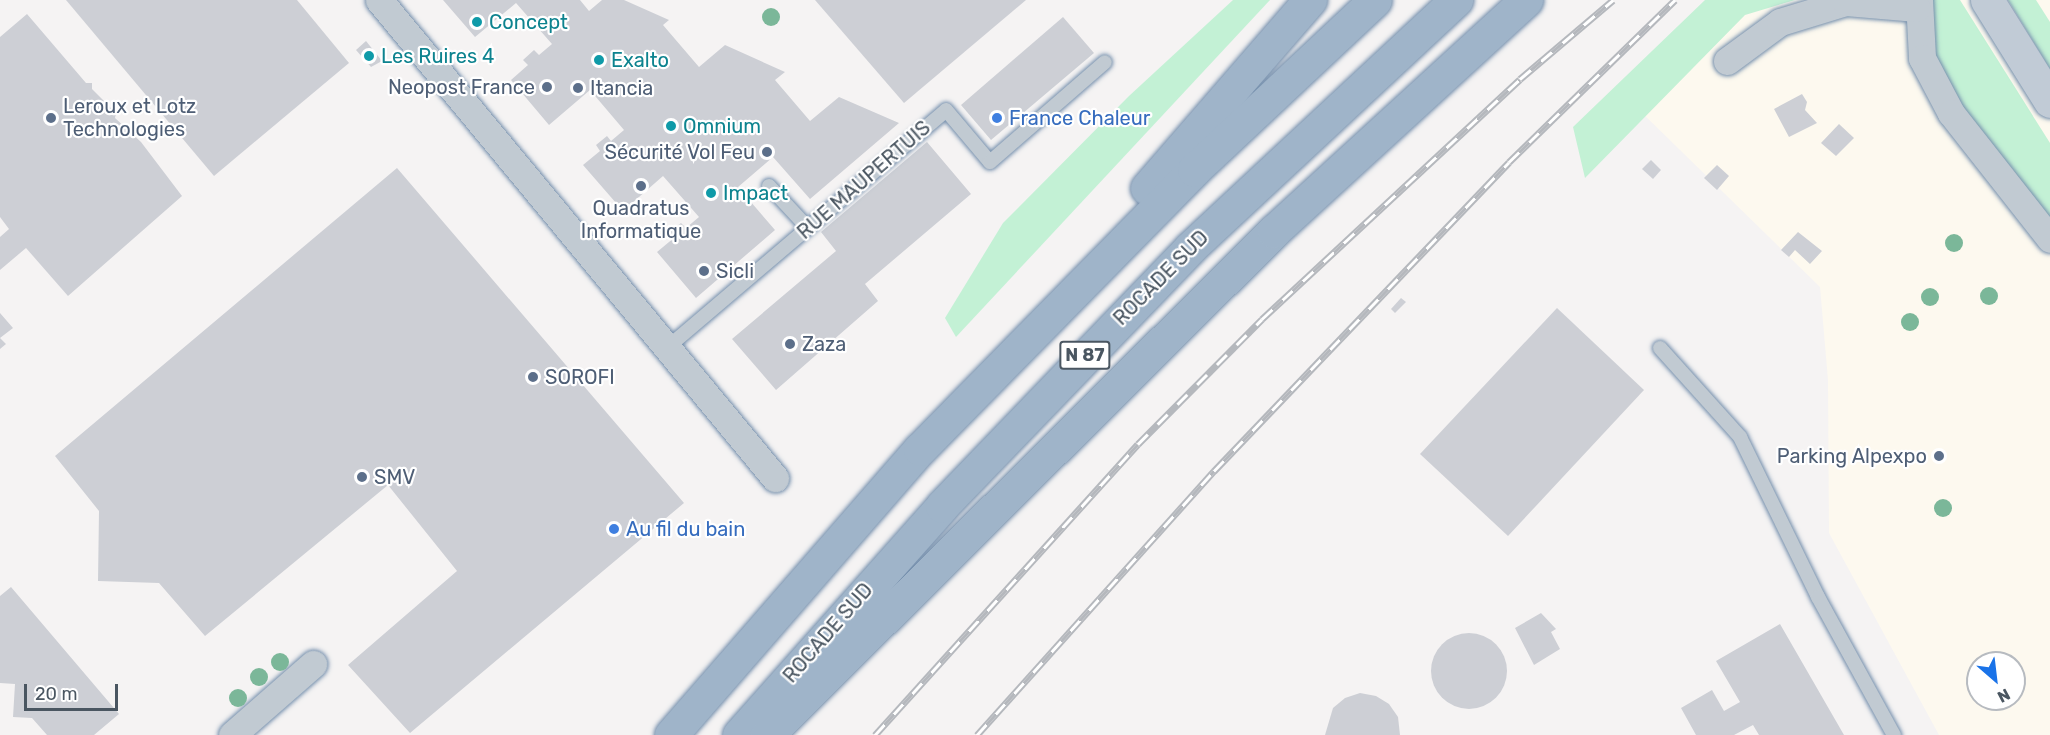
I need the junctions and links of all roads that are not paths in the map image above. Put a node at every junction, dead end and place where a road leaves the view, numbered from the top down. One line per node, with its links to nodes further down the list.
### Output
1 (379, 0): 14 (street)
2 (1310, 0): 16 (highway)
3 (1375, 0): 16 (highway, N 87)
4 (1455, 0): 21 (highway, ROCADE SUD / N 87)
5 (1526, 0): 22 (highway)
6 (1987, 0): 10 (main road)
7 (1918, 4): 9 (street); 13 (street)
8 (1106, 62): 12 (lane, RUE MAUPERTUIS)
9 (1727, 62)
10 (2050, 101)
11 (770, 186): 12 (lane)
12 (808, 228): 14 (lane, RUE MAUPERTUIS)
13 (2050, 239)
14 (668, 347): 17 (street)
15 (1660, 348): 23 (lane)
16 (920, 450): 20 (highway, N 87)
17 (775, 478)
18 (313, 664): 19 (street)
19 (232, 735)
20 (671, 735)
21 (739, 735)
22 (766, 735)
23 (1894, 735)

